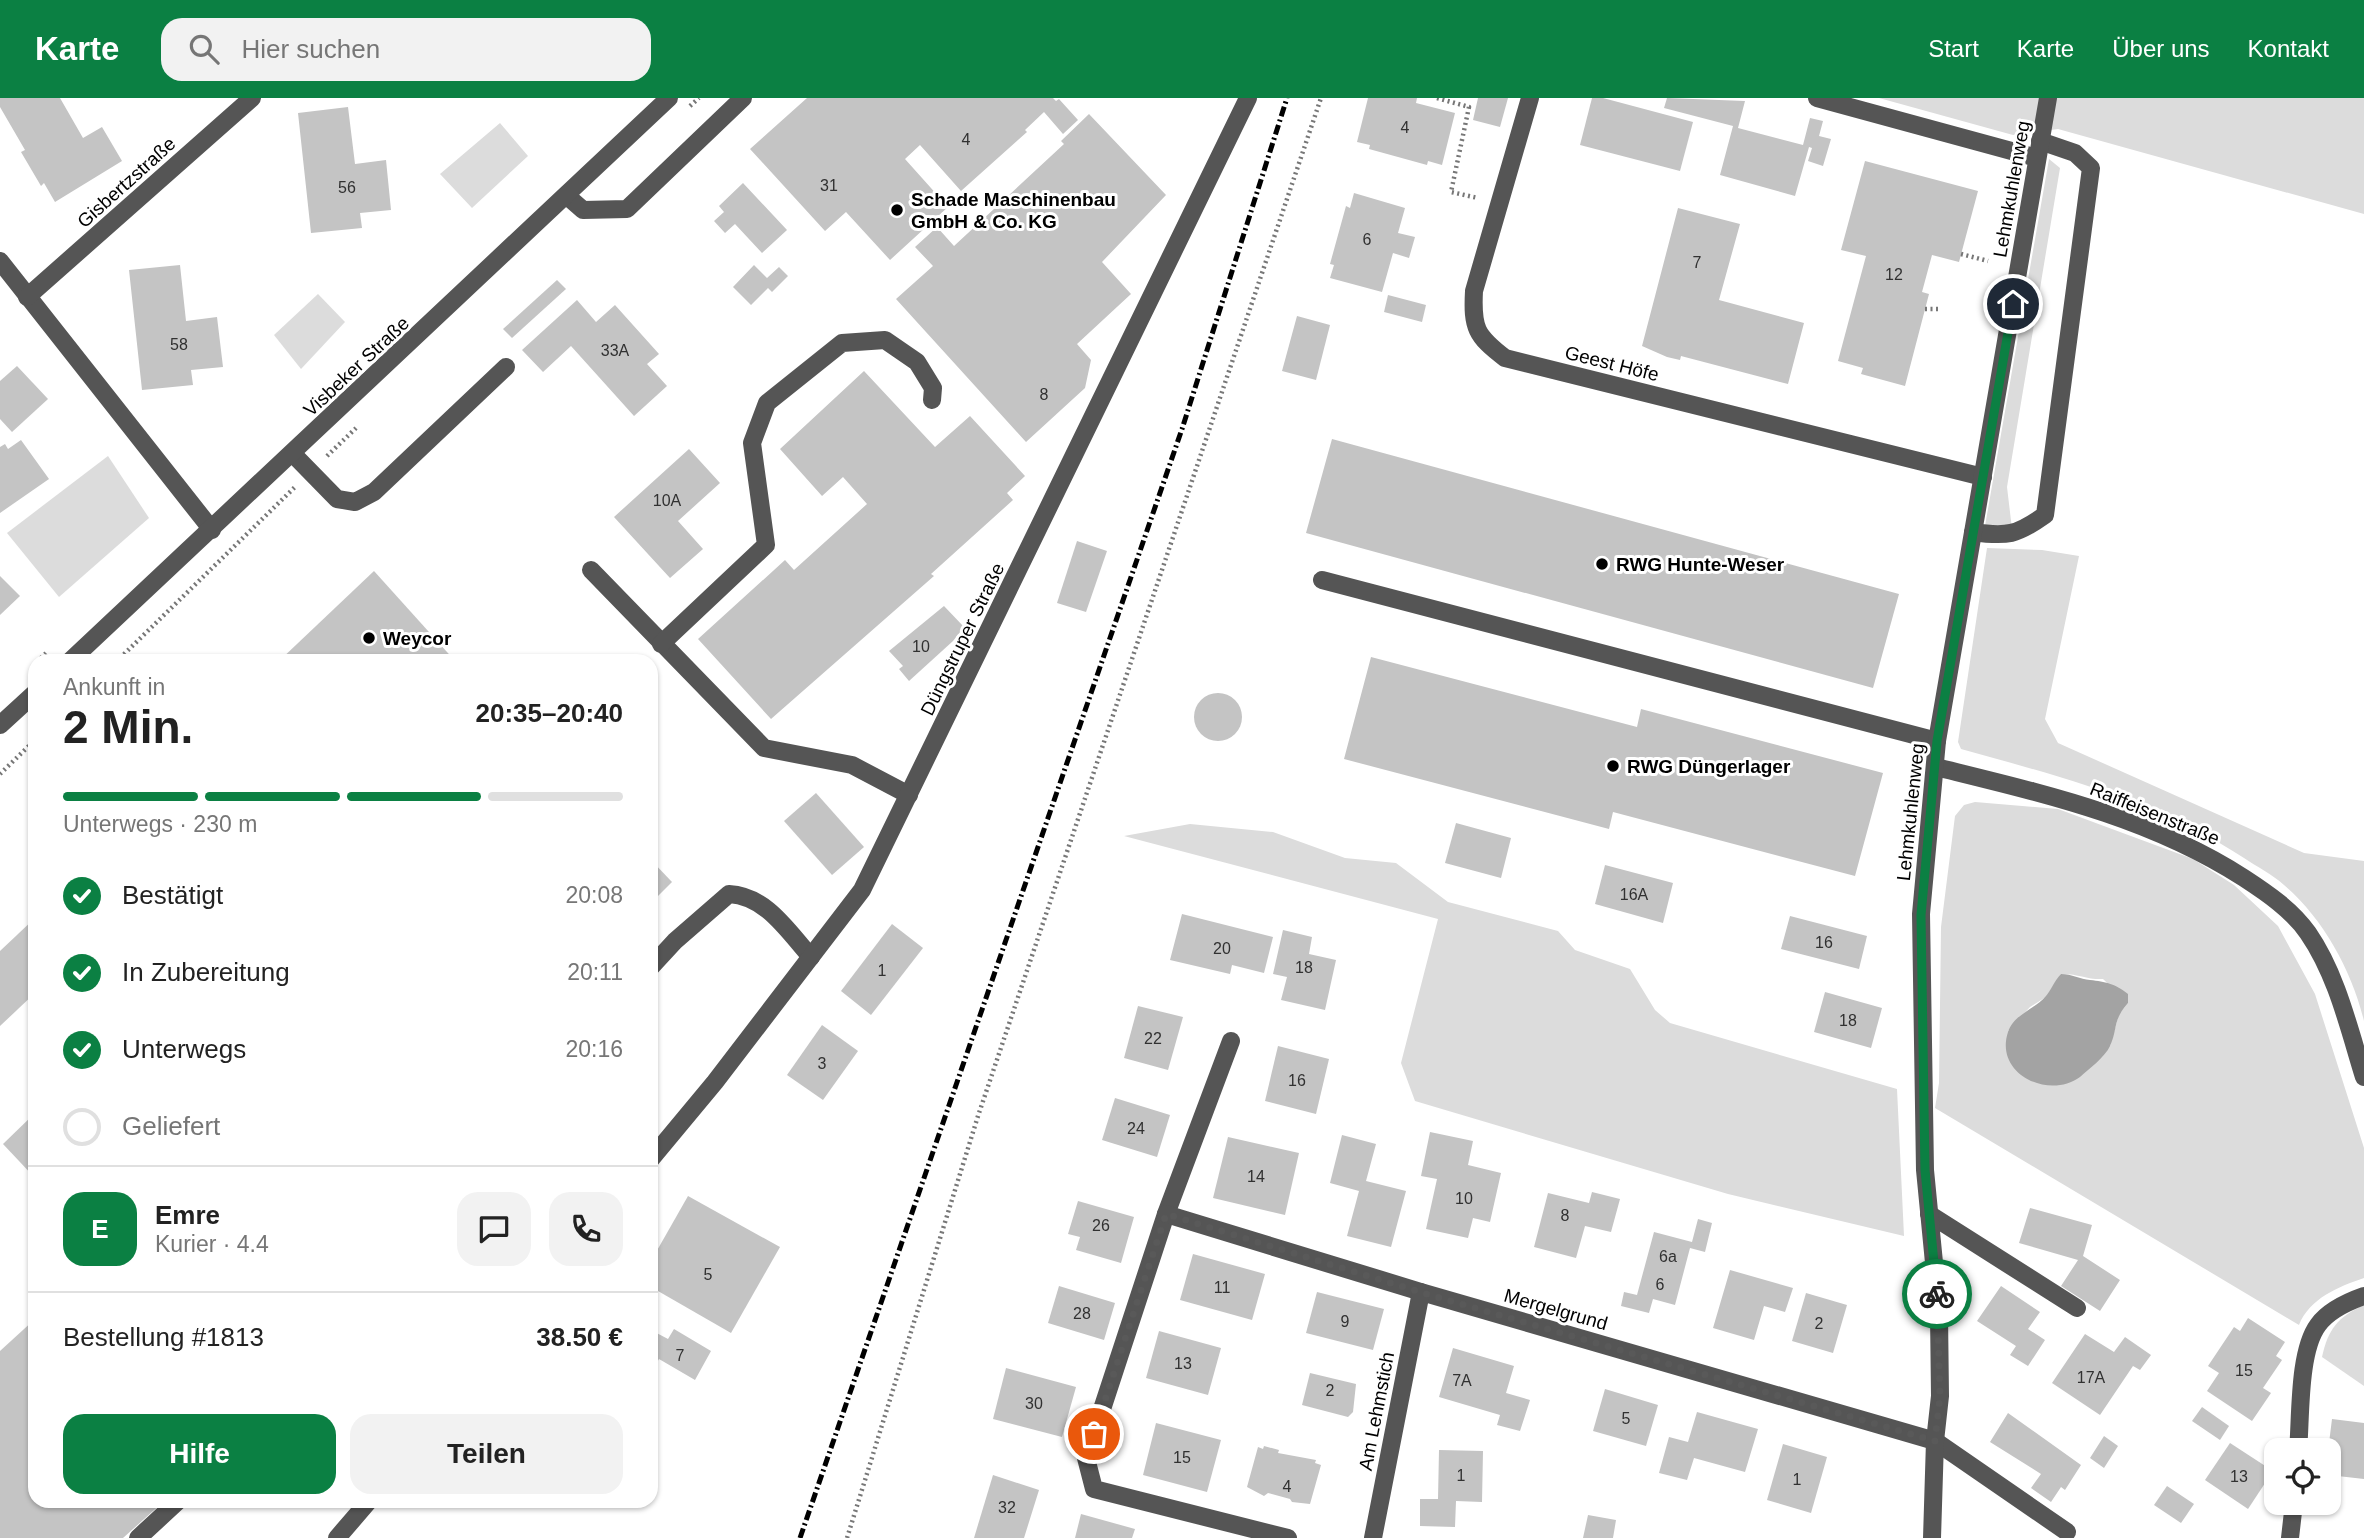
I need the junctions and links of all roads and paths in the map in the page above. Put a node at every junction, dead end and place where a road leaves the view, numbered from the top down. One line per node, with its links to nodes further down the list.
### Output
1 (251, 98): 16 (street, Gisbertzstraße)
2 (669, 98): 11 (street, Visbeker Straße)
3 (743, 98): 11 (street)
4 (1248, 98): 35 (street, Düngstruper Straße)
5 (1321, 98): 54 (path)
6 (1437, 98): 12 (path)
7 (1530, 98): 12 (street, Geest Höfe)
8 (1817, 98): 10 (street)
9 (2048, 98): 10 (street, Lehmkuhlenweg)
10 (2039, 149): 22 (street, Lehmkuhlenweg); 24 (street)
11 (566, 196): 21 (street, Visbeker Straße)
12 (1500, 202): 22 (street, Geest Höfe)
13 (1962, 254): 15 (path)
14 (0, 261): 16 (street)
15 (1987, 261)
16 (27, 297): 23 (street)
17 (1925, 309): 18 (path)
18 (1940, 309)
19 (506, 367): 21 (street)
20 (932, 400): 27 (street)
21 (293, 454): 23 (street, Visbeker Straße)
22 (1983, 477): 24 (street, Lehmkuhlenweg)
23 (212, 530): 28 (street, Visbeker Straße)
24 (1973, 532): 31 (street, Lehmkuhlenweg)
25 (591, 570): 27 (street)
26 (1322, 580): 31 (street)
27 (661, 644): 35 (street)
28 (78, 654)
29 (28, 699): 30 (street)
30 (0, 725)
31 (1937, 741): 33 (street, Lehmkuhlenweg)
32 (28, 747): 34 (path)
33 (1936, 767): 39 (street, Raiffeisenstraße); 42 (street, Lehmkuhlenweg)
34 (0, 774)
35 (909, 795): 36 (street, Düngstruper Straße)
36 (811, 957): 37 (street); 40 (street, Düngstruper Straße)
37 (658, 959)
38 (1231, 1041): 41 (street)
39 (2364, 1077)
40 (658, 1150)
41 (1166, 1214): 43 (street, Mergelgrund); 55 (street)
42 (1929, 1214): 45 (street); 47 (street, Lehmkuhlenweg)
43 (1420, 1292): 47 (street, Mergelgrund); 56 (street, Am Lehmstich)
44 (2364, 1296): 46 (street)
45 (2077, 1308)
46 (2299, 1438)
47 (1935, 1441): 51 (street, Mergelgrund); 57 (street, Lehmkuhlenweg)
48 (170, 1508): 52 (street)
49 (363, 1508): 53 (street)
50 (2293, 1515): 58 (street)
51 (2067, 1532)
52 (138, 1538)
53 (337, 1538)
54 (847, 1538)
55 (1287, 1538)
56 (1373, 1538)
57 (1932, 1538)
58 (2290, 1538)

